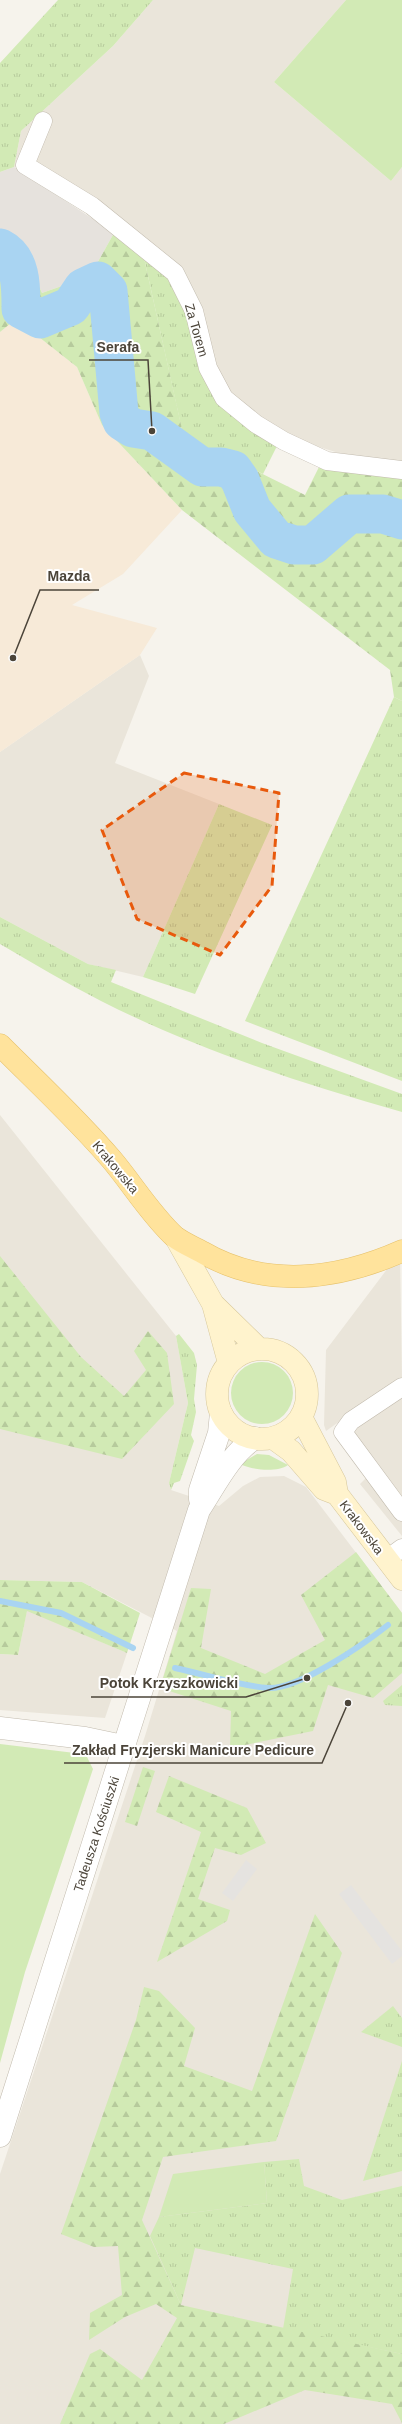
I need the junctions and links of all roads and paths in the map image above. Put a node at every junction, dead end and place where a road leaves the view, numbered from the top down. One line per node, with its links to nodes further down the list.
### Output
1 (43, 121): 2 (street, Za Torem)
2 (402, 470)
3 (0, 1045): 4 (main road, Krakowska)
4 (176, 1238): 5 (main road); 6 (main road, Krakowska)
5 (402, 1251)
6 (213, 1304): 7 (main road, Krakowska); 8 (main road, Krakowska)
7 (258, 1348): 8 (main road); 11 (main road)
8 (229, 1363): 10 (main road)
9 (402, 1387): 15 (street)
10 (221, 1413): 12 (main road); 14 (street, Tadeusza Kościuszki)
11 (301, 1417): 12 (main road); 13 (main road, Krakowska)
12 (264, 1438): 13 (main road, Krakowska); 14 (street, Tadeusza Kościuszki)
13 (338, 1494): 16 (main road, Krakowska)
14 (199, 1510): 19 (street, Tadeusza Kościuszki)
15 (402, 1512)
16 (394, 1554): 17 (main road, Krakowska)
17 (402, 1579)
18 (0, 1728): 19 (street)
19 (123, 1746): 20 (street, Tadeusza Kościuszki)
20 (0, 2136)

